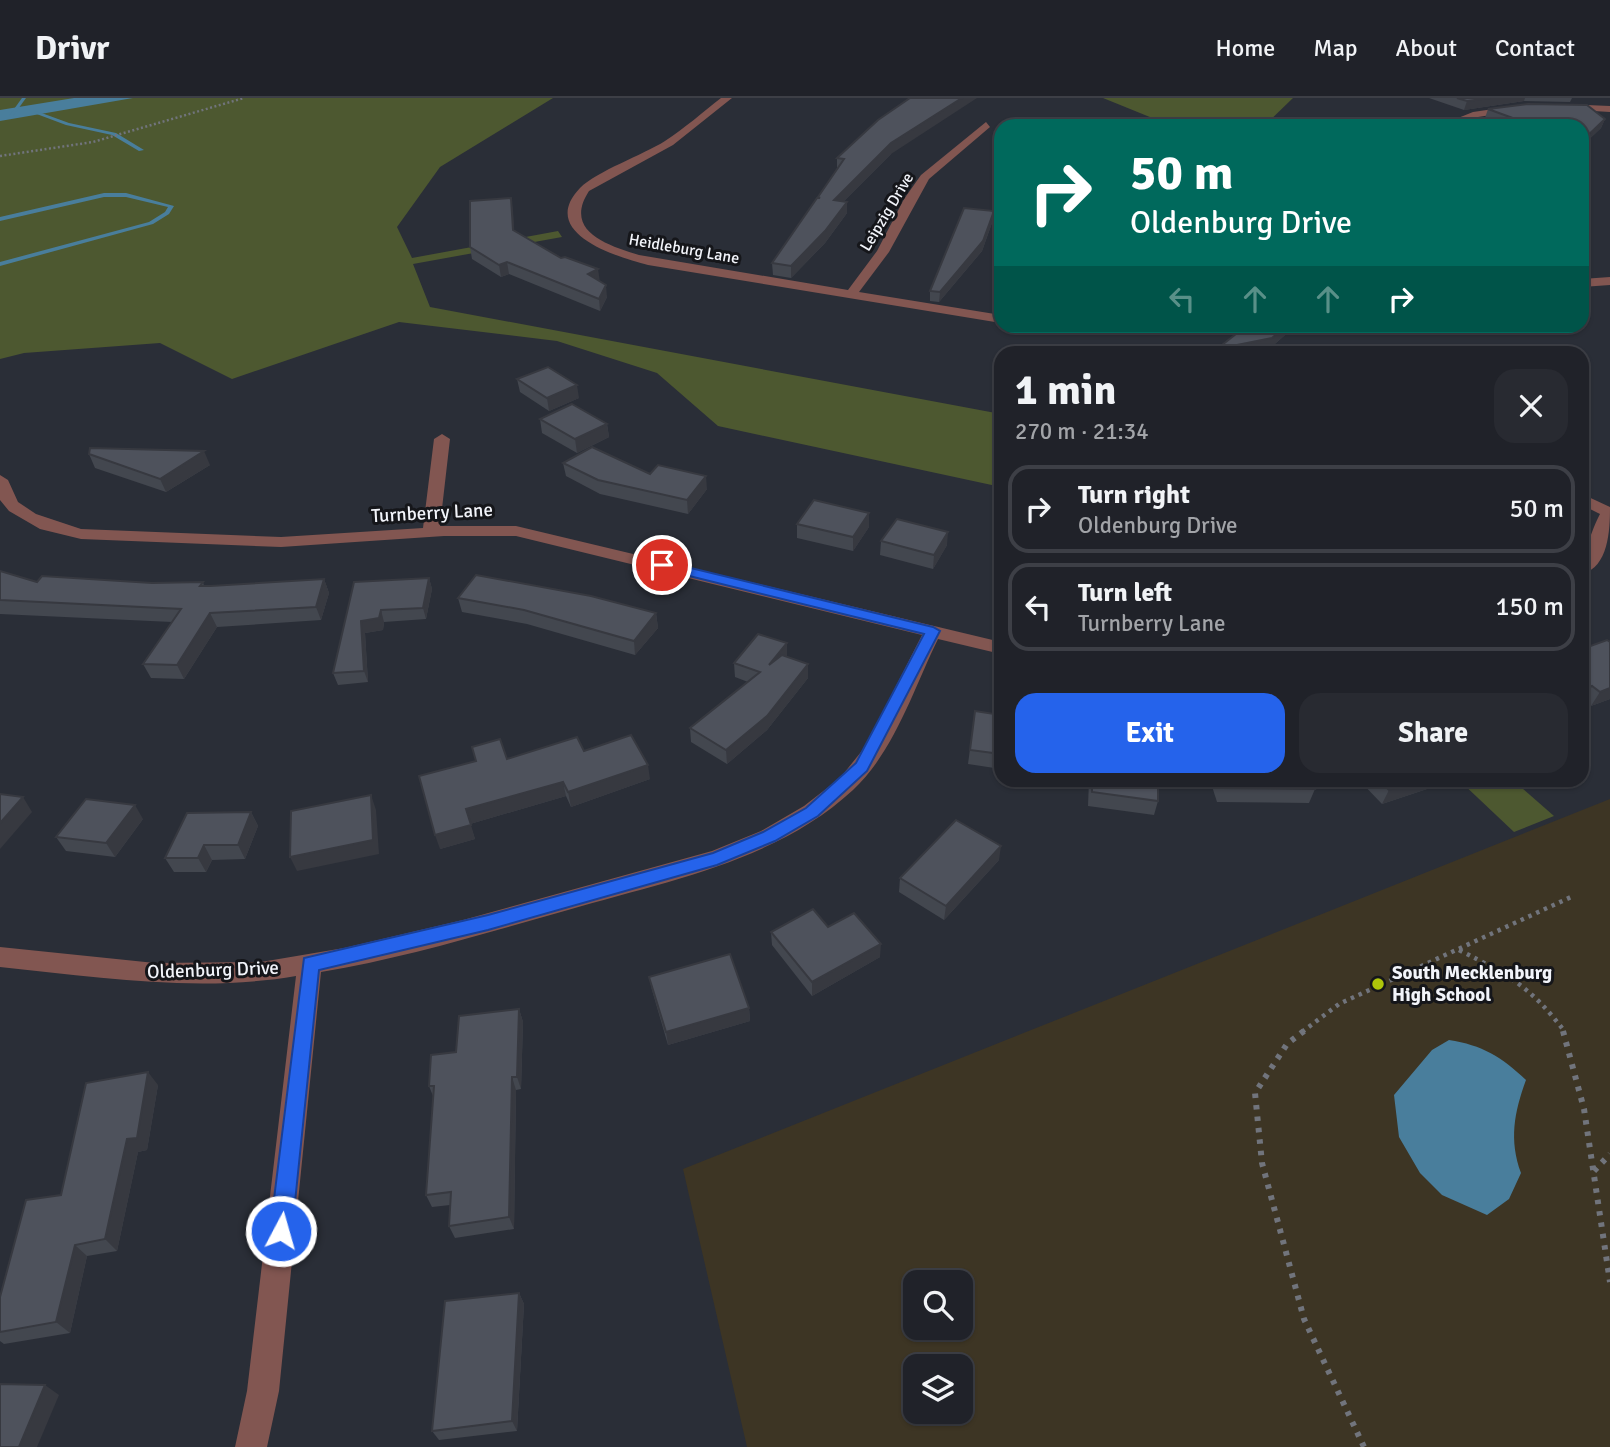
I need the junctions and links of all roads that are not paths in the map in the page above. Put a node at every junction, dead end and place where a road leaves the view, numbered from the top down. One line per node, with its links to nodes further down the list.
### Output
1 (727, 98): 9 (street, Heidleburg Lane)
2 (1549, 107): 4 (street)
3 (1521, 108): 5 (street)
4 (1610, 109)
5 (1462, 119)
6 (986, 125): 9 (street, Leipzig Drive)
7 (1610, 281): 8 (street)
8 (1589, 282)
9 (852, 293): 10 (street, Heidleburg Lane)
10 (994, 318)
11 (442, 439): 15 (street)
12 (0, 480): 15 (street, Turnberry Lane)
13 (1589, 503): 14 (street)
14 (1610, 514): 16 (street)
15 (431, 532): 17 (street, Turnberry Lane)
16 (1589, 560)
17 (933, 631): 18 (street, Turnberry Lane); 20 (street, Oldenburg Drive)
18 (994, 646)
19 (0, 957): 20 (street, Oldenburg Drive)
20 (310, 964): 21 (street)
21 (251, 1447)

